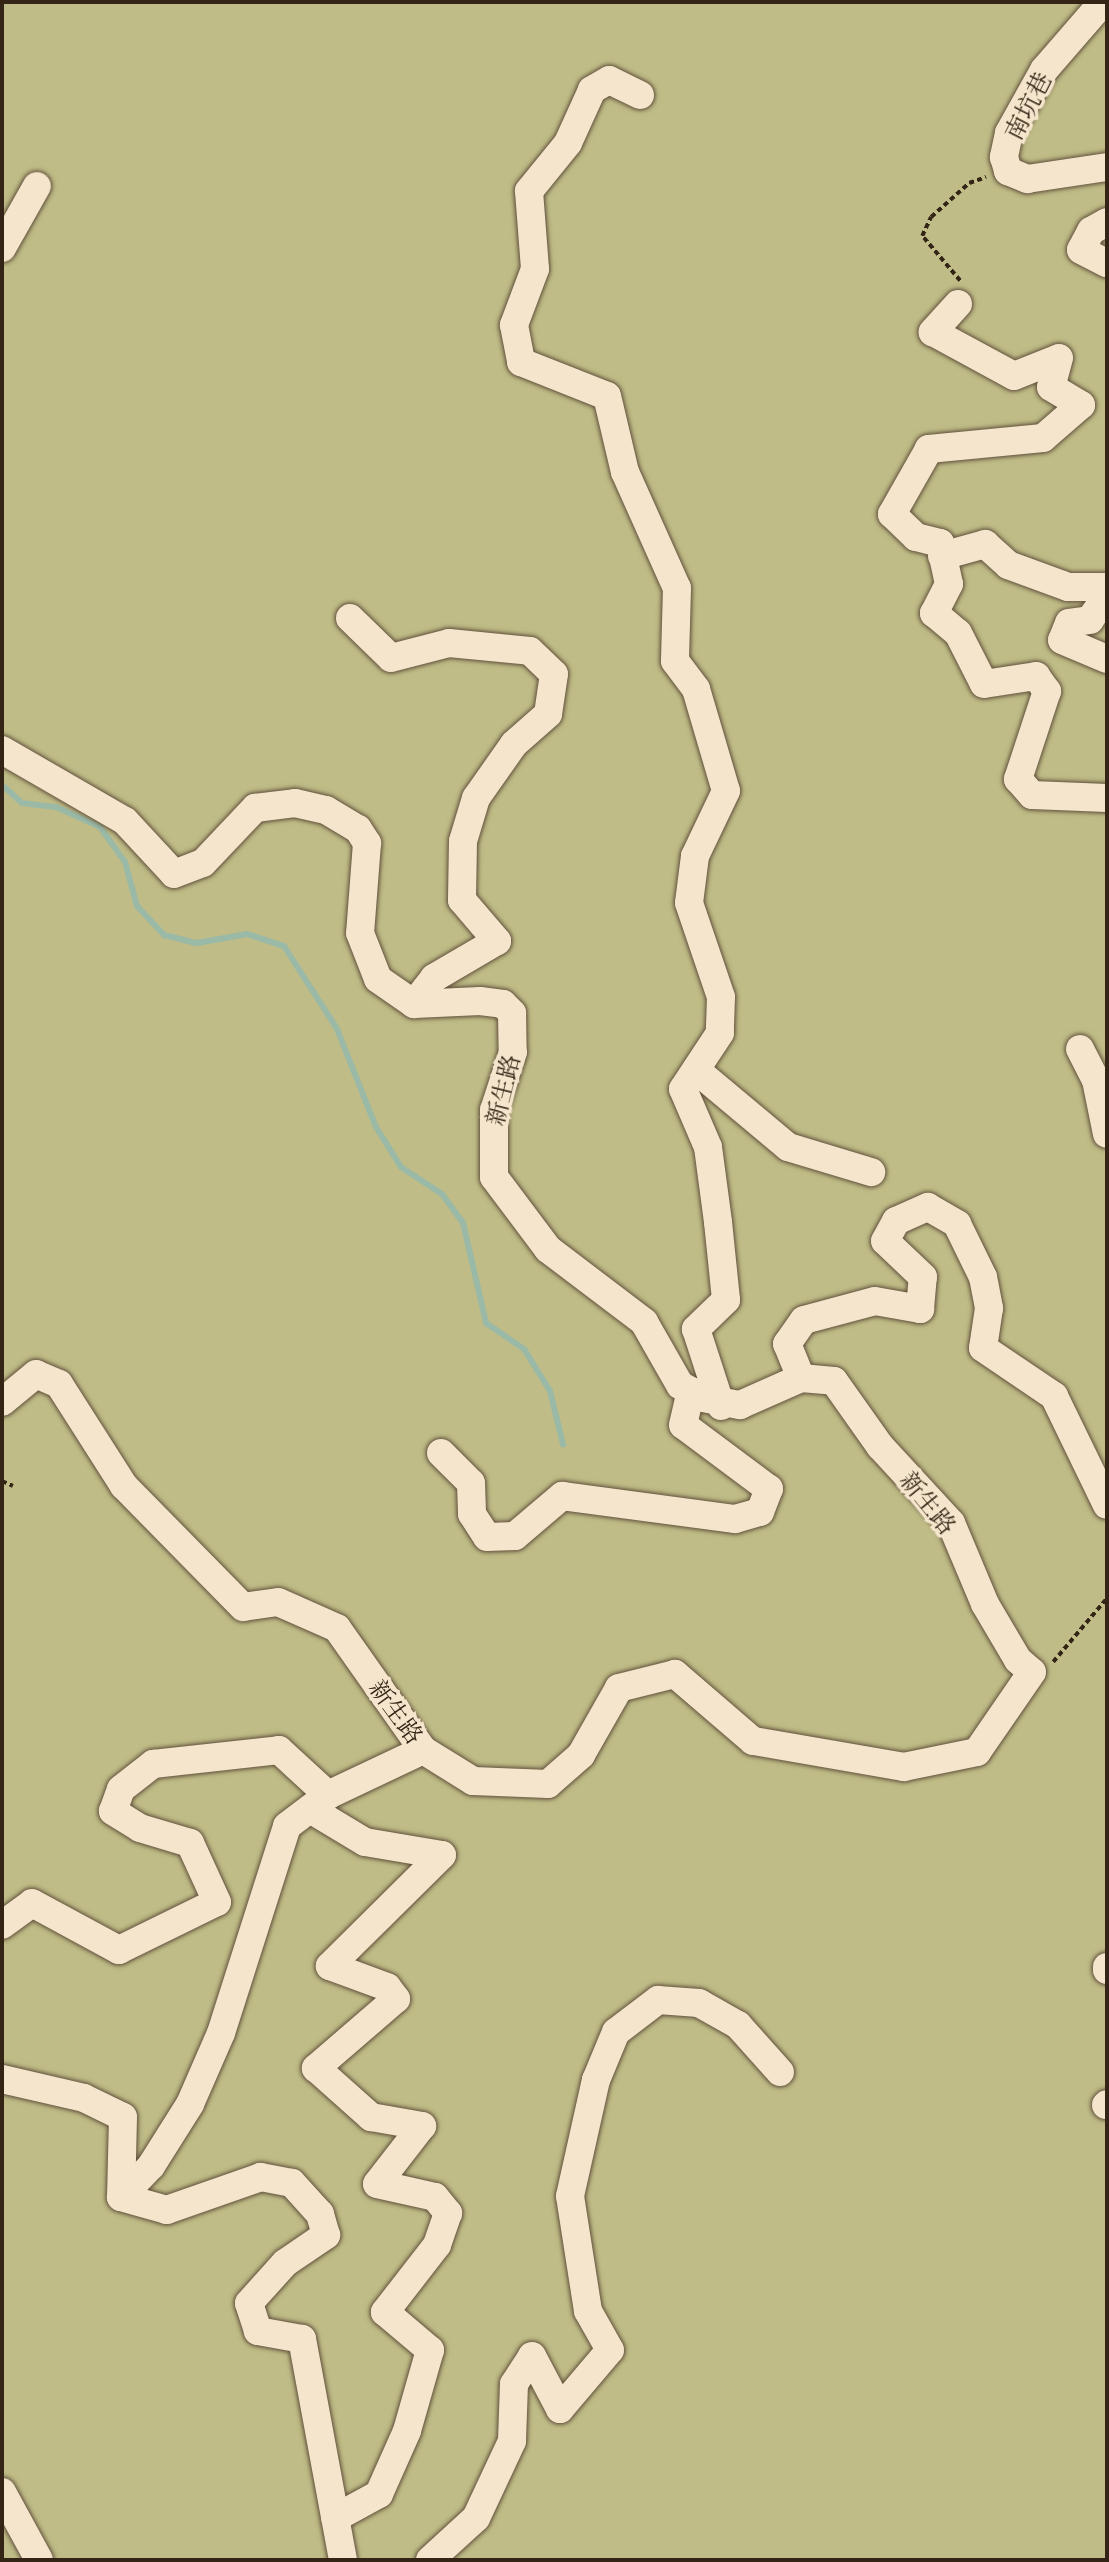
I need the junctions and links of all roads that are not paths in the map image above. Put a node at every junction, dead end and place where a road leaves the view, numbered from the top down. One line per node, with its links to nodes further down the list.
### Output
1 (1103, 2): 3 (street, 南坑巷)
2 (640, 95): 16 (street)
3 (1107, 167)
4 (37, 186): 6 (street)
5 (1107, 222): 7 (street)
6 (2, 248)
7 (1107, 262)
8 (962, 295): 9 (street)
9 (942, 556): 11 (street); 13 (street)
10 (350, 618): 14 (street)
11 (1107, 659)
12 (2, 750): 14 (street)
13 (1107, 798)
14 (414, 1004): 20 (street, 新生路)
15 (1080, 1049): 17 (street)
16 (696, 1070): 18 (street); 22 (street)
17 (1107, 1134)
18 (871, 1172)
19 (801, 1378): 22 (street); 24 (street); 25 (street, 新生路)
20 (691, 1391): 22 (street, 新生路); 23 (street)
21 (2, 1402): 25 (street, 新生路)
22 (721, 1406)
23 (441, 1453)
24 (1107, 1505)
25 (423, 1750): 26 (street)
26 (319, 1802): 27 (street); 30 (street); 32 (street)
27 (2, 1925)
28 (780, 2072): 35 (street)
29 (2, 2079): 30 (street)
30 (121, 2197): 32 (street)
31 (2, 2491): 33 (street)
32 (335, 2518): 34 (street)
33 (39, 2560)
34 (343, 2560)
35 (430, 2560)

